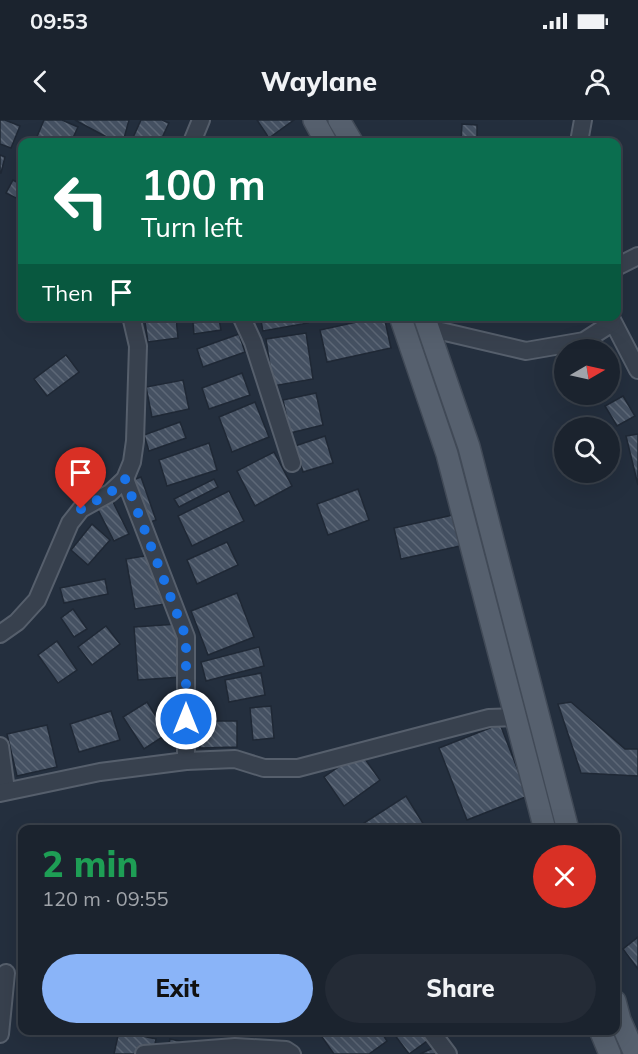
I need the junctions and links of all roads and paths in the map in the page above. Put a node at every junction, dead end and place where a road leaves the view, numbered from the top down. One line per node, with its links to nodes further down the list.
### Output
1 (314, 120): 6 (main road)
2 (339, 120): 7 (main road)
3 (583, 120): 8 (street)
4 (197, 122): 5 (street)
5 (193, 138)
6 (324, 138)
7 (350, 138)
8 (580, 138)
9 (638, 256): 10 (street)
10 (621, 264)
11 (132, 321): 19 (street)
12 (243, 321): 18 (street)
13 (402, 321): 21 (main road)
14 (610, 321): 16 (street)
15 (612, 321): 17 (street)
16 (426, 322): 26 (main road)
17 (638, 370)
18 (292, 463)
19 (125, 479): 20 (street); 23 (street)
20 (0, 634)
21 (515, 717): 23 (street); 25 (main road)
22 (0, 746): 24 (street)
23 (186, 761): 24 (street)
24 (3, 791)
25 (544, 825)
26 (567, 825)
27 (10, 973): 29 (street)
28 (620, 1020): 36 (main road)
29 (0, 1034)
30 (434, 1035): 34 (street)
31 (602, 1035): 35 (main road)
32 (144, 1054): 33 (street)
33 (292, 1054)
34 (448, 1054)
35 (610, 1054)
36 (635, 1054)

